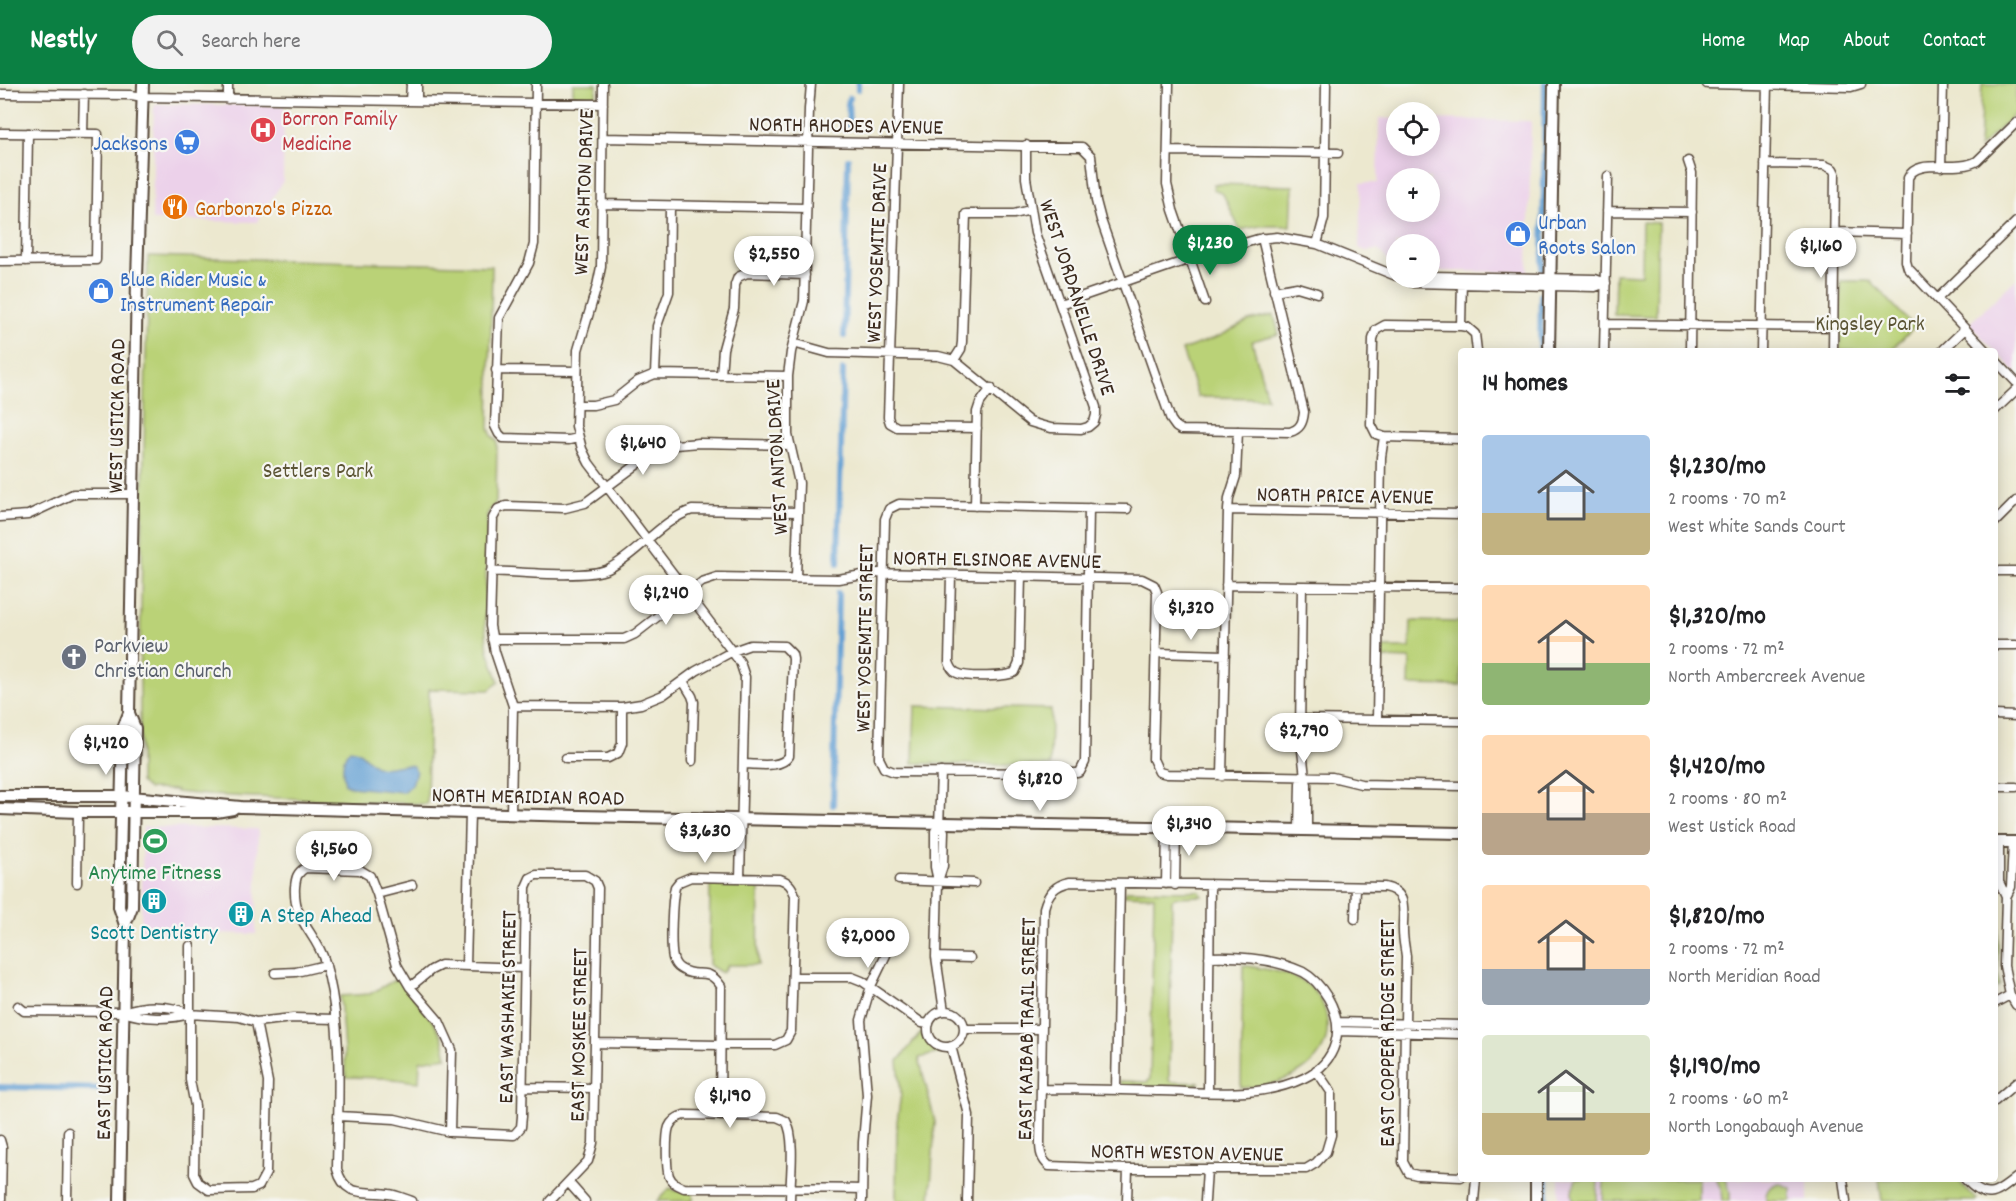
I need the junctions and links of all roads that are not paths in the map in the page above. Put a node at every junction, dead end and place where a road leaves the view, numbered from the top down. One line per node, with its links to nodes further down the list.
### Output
1 (143, 84): 18 (main road, WEST USTICK ROAD)
2 (228, 84): 19 (street)
3 (411, 84): 20 (street)
4 (417, 84): 20 (street)
5 (536, 84): 21 (street)
6 (603, 84): 22 (street, WEST ASHTON DRIVE)
7 (811, 84): 28 (street, WEST ANTON DRIVE)
8 (899, 84): 29 (street, WEST YOSEMITE DRIVE)
9 (1169, 84): 31 (street)
10 (1326, 84): 32 (street)
11 (1554, 84): 58 (main road)
12 (1707, 84): 15 (street)
13 (1861, 84): 15 (street)
14 (1943, 84): 36 (street)
15 (1767, 85): 35 (street)
16 (0, 94): 17 (street)
17 (84, 94): 18 (street); 26 (street)
18 (143, 98): 19 (street); 100 (main road, WEST USTICK ROAD)
19 (228, 99): 20 (street)
20 (414, 101): 21 (street)
21 (537, 104): 22 (street); 83 (street)
22 (603, 104): 27 (street, WEST ASHTON DRIVE)
23 (2016, 123): 36 (street)
24 (0, 133): 25 (street)
25 (28, 133): 26 (street); 51 (street)
26 (83, 134): 51 (street)
27 (603, 138): 28 (street, NORTH RHODES AVENUE); 38 (street, WEST ASHTON DRIVE)
28 (808, 142): 29 (street, NORTH RHODES AVENUE); 40 (street, WEST ANTON DRIVE)
29 (898, 143): 30 (street, NORTH RHODES AVENUE); 80 (street, WEST YOSEMITE DRIVE)
30 (1026, 145): 41 (street, WEST JORDANELLE DRIVE); 57 (street, NORTH RHODES AVENUE)
31 (1168, 151): 32 (street); 49 (street)
32 (1325, 153): 33 (street); 48 (street)
33 (1338, 153)
34 (1688, 161): 43 (street)
35 (1765, 164): 45 (street); 66 (street)
36 (1941, 167): 46 (street)
37 (1608, 176): 42 (street)
38 (601, 204): 39 (street); 84 (street, WEST ASHTON DRIVE)
39 (670, 206): 40 (street); 85 (street)
40 (806, 208): 53 (street, WEST ANTON DRIVE)
41 (1030, 210): 64 (street, WEST JORDANELLE DRIVE); 81 (street)
42 (1607, 211): 43 (street); 59 (street)
43 (1692, 212): 68 (street)
44 (2016, 222): 62 (street)
45 (1835, 232): 46 (street); 69 (street)
46 (1907, 234): 62 (street)
47 (1262, 238): 48 (street); 49 (street); 60 (street)
48 (1317, 244): 52 (street)
49 (1190, 259): 57 (street); 63 (street)
50 (0, 261): 51 (street)
51 (26, 261)
52 (1386, 272)
53 (805, 274): 71 (street, WEST ANTON DRIVE); 86 (street)
54 (1440, 277): 55 (street)
55 (1462, 280): 56 (street); 58 (street); 67 (street)
56 (1440, 281)
57 (1123, 282): 64 (street); 94 (street)
58 (1551, 282): 59 (street); 73 (main road)
59 (1606, 283): 65 (street)
60 (1274, 291): 61 (street); 94 (street)
61 (1317, 293)
62 (1937, 299): 70 (street)
63 (1205, 302)
64 (1060, 304): 89 (street, WEST JORDANELLE DRIVE)
65 (1605, 324): 68 (street); 74 (street)
66 (1761, 325): 68 (street); 69 (street); 76 (street)
67 (1461, 326): 72 (street); 95 (street)
68 (1690, 326): 75 (street)
69 (1833, 327): 77 (street)
70 (1965, 329): 78 (street); 79 (street)
71 (793, 343): 80 (street); 87 (street, WEST ANTON DRIVE)
72 (1477, 348)
73 (1549, 348)
74 (1604, 348)
75 (1690, 348)
76 (1761, 348)
77 (1833, 348)
78 (1945, 348)
79 (1983, 348)
80 (888, 354): 81 (street); 93 (street, WEST YOSEMITE DRIVE)
81 (954, 360): 89 (street)
82 (1998, 363): 88 (street)
83 (496, 370): 84 (street); 96 (street)
84 (577, 371): 91 (street, WEST ASHTON DRIVE)
85 (655, 374): 86 (street); 91 (street)
86 (721, 375): 87 (street)
87 (788, 376): 98 (street, WEST ANTON DRIVE)
88 (2016, 382)
89 (991, 388): 93 (street)
90 (2016, 390): 92 (street)
91 (576, 405): 96 (street, WEST ASHTON DRIVE)
92 (1998, 407)
93 (977, 428): 102 (street)
94 (1238, 432): 105 (street)
95 (1384, 437): 97 (street); 107 (street)
96 (578, 438): 99 (street, WEST ASHTON DRIVE)
97 (1458, 439)
98 (790, 445): 99 (street); 106 (street, WEST ANTON DRIVE)
99 (607, 487): 111 (street, WEST ASHTON DRIVE); 114 (street)
100 (134, 494): 109 (street); 134 (main road, WEST USTICK ROAD)
101 (2016, 501): 110 (street)
102 (975, 506): 103 (street); 115 (street, WEST YOSEMITE STREET)
103 (1089, 508): 104 (street); 119 (street)
104 (1126, 509)
105 (1228, 510): 107 (street, NORTH PRICE AVENUE); 120 (street)
106 (798, 512): 111 (street); 118 (street, WEST ANTON DRIVE)
107 (1379, 512): 108 (street, NORTH PRICE AVENUE); 122 (street)
108 (1458, 514)
109 (0, 517)
110 (1998, 519)
111 (648, 539): 114 (street); 124 (street, WEST ASHTON DRIVE)
112 (1998, 571): 113 (street)
113 (2016, 571)
114 (491, 572): 125 (street)
115 (883, 574): 116 (street, NORTH ELSINORE AVENUE); 118 (street, NORTH ELSINORE AVENUE); 143 (street, WEST YOSEMITE STREET)
116 (951, 575): 117 (street, NORTH ELSINORE AVENUE); 117 (street)
117 (1021, 576): 119 (street, NORTH ELSINORE AVENUE)
118 (796, 578): 124 (street, NORTH ELSINORE AVENUE)
119 (1088, 578): 129 (street, NORTH ELSINORE AVENUE); 143 (street)
120 (1226, 585): 121 (street); 130 (street)
121 (1302, 586): 122 (street); 137 (street)
122 (1378, 587): 123 (street); 138 (street)
123 (1458, 588)
124 (689, 592): 125 (street, NORTH ELSINORE AVENUE); 128 (street, WEST ASHTON DRIVE)
125 (492, 639): 132 (street)
126 (1998, 645): 127 (street)
127 (2016, 645)
128 (733, 651): 131 (street); 142 (street, WEST ASHTON DRIVE); 142 (street)
129 (1156, 653): 130 (street); 144 (street)
130 (1225, 655): 144 (street)
131 (683, 681): 133 (street); 141 (street)
132 (513, 706): 133 (street); 158 (street)
133 (622, 708): 140 (street)
134 (129, 712): 150 (main road, WEST USTICK ROAD); 151 (main road, WEST USTICK ROAD)
135 (1998, 716): 136 (street)
136 (2016, 716)
137 (1300, 719): 138 (street); 145 (street)
138 (1377, 720): 139 (street)
139 (1458, 721)
140 (566, 758)
141 (692, 761)
142 (744, 764): 159 (street, WEST ASHTON DRIVE)
143 (941, 772): 160 (street)
144 (1222, 776): 145 (street)
145 (1305, 777): 146 (street); 162 (street)
146 (1458, 786)
147 (1998, 787): 148 (street)
148 (2016, 787)
149 (0, 796): 150 (main road, NORTH MERIDIAN ROAD)
150 (121, 796): 151 (main road, NORTH MERIDIAN ROAD); 156 (main road, WEST USTICK ROAD)
151 (134, 798): 152 (main road, NORTH MERIDIAN ROAD); 154 (main road, EAST USTICK ROAD)
152 (241, 807): 154 (main road, NORTH MERIDIAN ROAD); 157 (main road, NORTH MERIDIAN ROAD)
153 (0, 809): 155 (main road, NORTH MERIDIAN ROAD)
154 (134, 811): 156 (main road, NORTH MERIDIAN ROAD); 182 (main road, EAST USTICK ROAD)
155 (78, 812): 156 (main road, NORTH MERIDIAN ROAD); 171 (street)
156 (121, 812): 182 (main road, EAST USTICK ROAD)
157 (470, 813): 158 (main road, NORTH MERIDIAN ROAD); 189 (street)
158 (511, 814): 159 (main road, NORTH MERIDIAN ROAD)
159 (742, 819): 160 (main road, NORTH MERIDIAN ROAD); 167 (street, WEST ASHTON DRIVE)
160 (940, 826): 161 (main road, NORTH MERIDIAN ROAD); 169 (street)
161 (1172, 829): 162 (main road, NORTH MERIDIAN ROAD); 174 (street)
162 (1303, 830): 163 (main road, NORTH MERIDIAN ROAD)
163 (1458, 833)
164 (1998, 842): 165 (main road)
165 (2014, 842): 180 (street)
166 (1998, 855): 180 (street)
167 (741, 878): 192 (street); 212 (street)
168 (899, 880): 169 (street)
169 (938, 880): 172 (street); 185 (street)
170 (595, 881): 190 (street, EAST WASHAKIE STREET); 211 (street, EAST MOSKEE STREET)
171 (77, 883)
172 (974, 883)
173 (1120, 883): 174 (street); 209 (street, EAST KAIBAB TRAIL STREET); 219 (street)
174 (1170, 884): 175 (street)
175 (1210, 884): 177 (street); 187 (street)
176 (412, 885): 178 (street)
177 (1356, 887): 181 (street); 207 (street, EAST COPPER RIDGE STREET)
178 (378, 894): 188 (street); 194 (street)
179 (1998, 897): 180 (street)
180 (2006, 897): 195 (street)
181 (1355, 919)
182 (125, 925): 200 (main road, EAST USTICK ROAD)
183 (190, 946): 201 (street)
184 (886, 955): 193 (street)
185 (936, 957): 186 (street); 199 (street)
186 (969, 957)
187 (1209, 957): 206 (street); 220 (street)
188 (326, 965): 191 (street); 202 (street)
189 (466, 966): 190 (street); 194 (street)
190 (524, 968): 216 (street, EAST WASHAKIE STREET)
191 (274, 972)
192 (793, 977): 193 (street); 212 (street)
193 (871, 986): 204 (street); 238 (street)
194 (410, 987): 225 (street)
195 (2010, 995): 196 (street); 197 (street)
196 (1998, 1001)
197 (2016, 1005)
198 (18, 1006): 200 (street)
199 (944, 1011): 204 (street); 208 (street)
200 (124, 1012): 201 (street); 241 (main road, EAST USTICK ROAD)
201 (189, 1014): 203 (street); 203 (street)
202 (335, 1019): 203 (street); 222 (street)
203 (256, 1023)
204 (929, 1024): 213 (street)
205 (1458, 1024): 207 (street)
206 (1338, 1027): 207 (street); 214 (street)
207 (1404, 1028): 210 (street); 230 (street, EAST COPPER RIDGE STREET)
208 (964, 1029): 209 (street); 213 (street)
209 (1042, 1029): 218 (street, EAST KAIBAB TRAIL STREET)
210 (1458, 1034)
211 (595, 1043): 212 (street); 217 (street, EAST MOSKEE STREET)
212 (720, 1046): 223 (street)
213 (951, 1046): 247 (street)
214 (1316, 1070): 220 (street); 229 (street, NORTH WESTON AVENUE)
215 (2016, 1083): 221 (street)
216 (522, 1087): 217 (street); 225 (street, EAST WASHAKIE STREET)
217 (594, 1088): 236 (street, EAST MOSKEE STREET)
218 (1041, 1089): 219 (street); 227 (street, EAST KAIBAB TRAIL STREET)
219 (1116, 1089): 220 (street)
220 (1208, 1092)
221 (1998, 1098)
222 (338, 1116): 225 (street); 242 (street)
223 (720, 1116): 237 (street); 237 (street)
224 (68, 1132): 240 (street)
225 (450, 1132)
226 (0, 1140): 239 (street)
227 (1049, 1166): 228 (street, NORTH WESTON AVENUE)
228 (1128, 1168): 229 (street, NORTH WESTON AVENUE); 248 (street)
229 (1206, 1169): 249 (street)
230 (1458, 1177)
231 (2016, 1178): 235 (street)
232 (1476, 1182): 250 (street)
233 (1536, 1182): 251 (main road)
234 (1843, 1182): 252 (street)
235 (1967, 1182)
236 (569, 1183): 243 (street, EAST MOSKEE STREET); 244 (street)
237 (790, 1188): 238 (street); 245 (street)
238 (862, 1189): 246 (street)
239 (1, 1201)
240 (67, 1201)
241 (120, 1201)
242 (412, 1201)
243 (550, 1201)
244 (585, 1201)
245 (790, 1201)
246 (862, 1201)
247 (967, 1201)
248 (1127, 1201)
249 (1205, 1201)
250 (1474, 1201)
251 (1536, 1201)
252 (1846, 1201)

